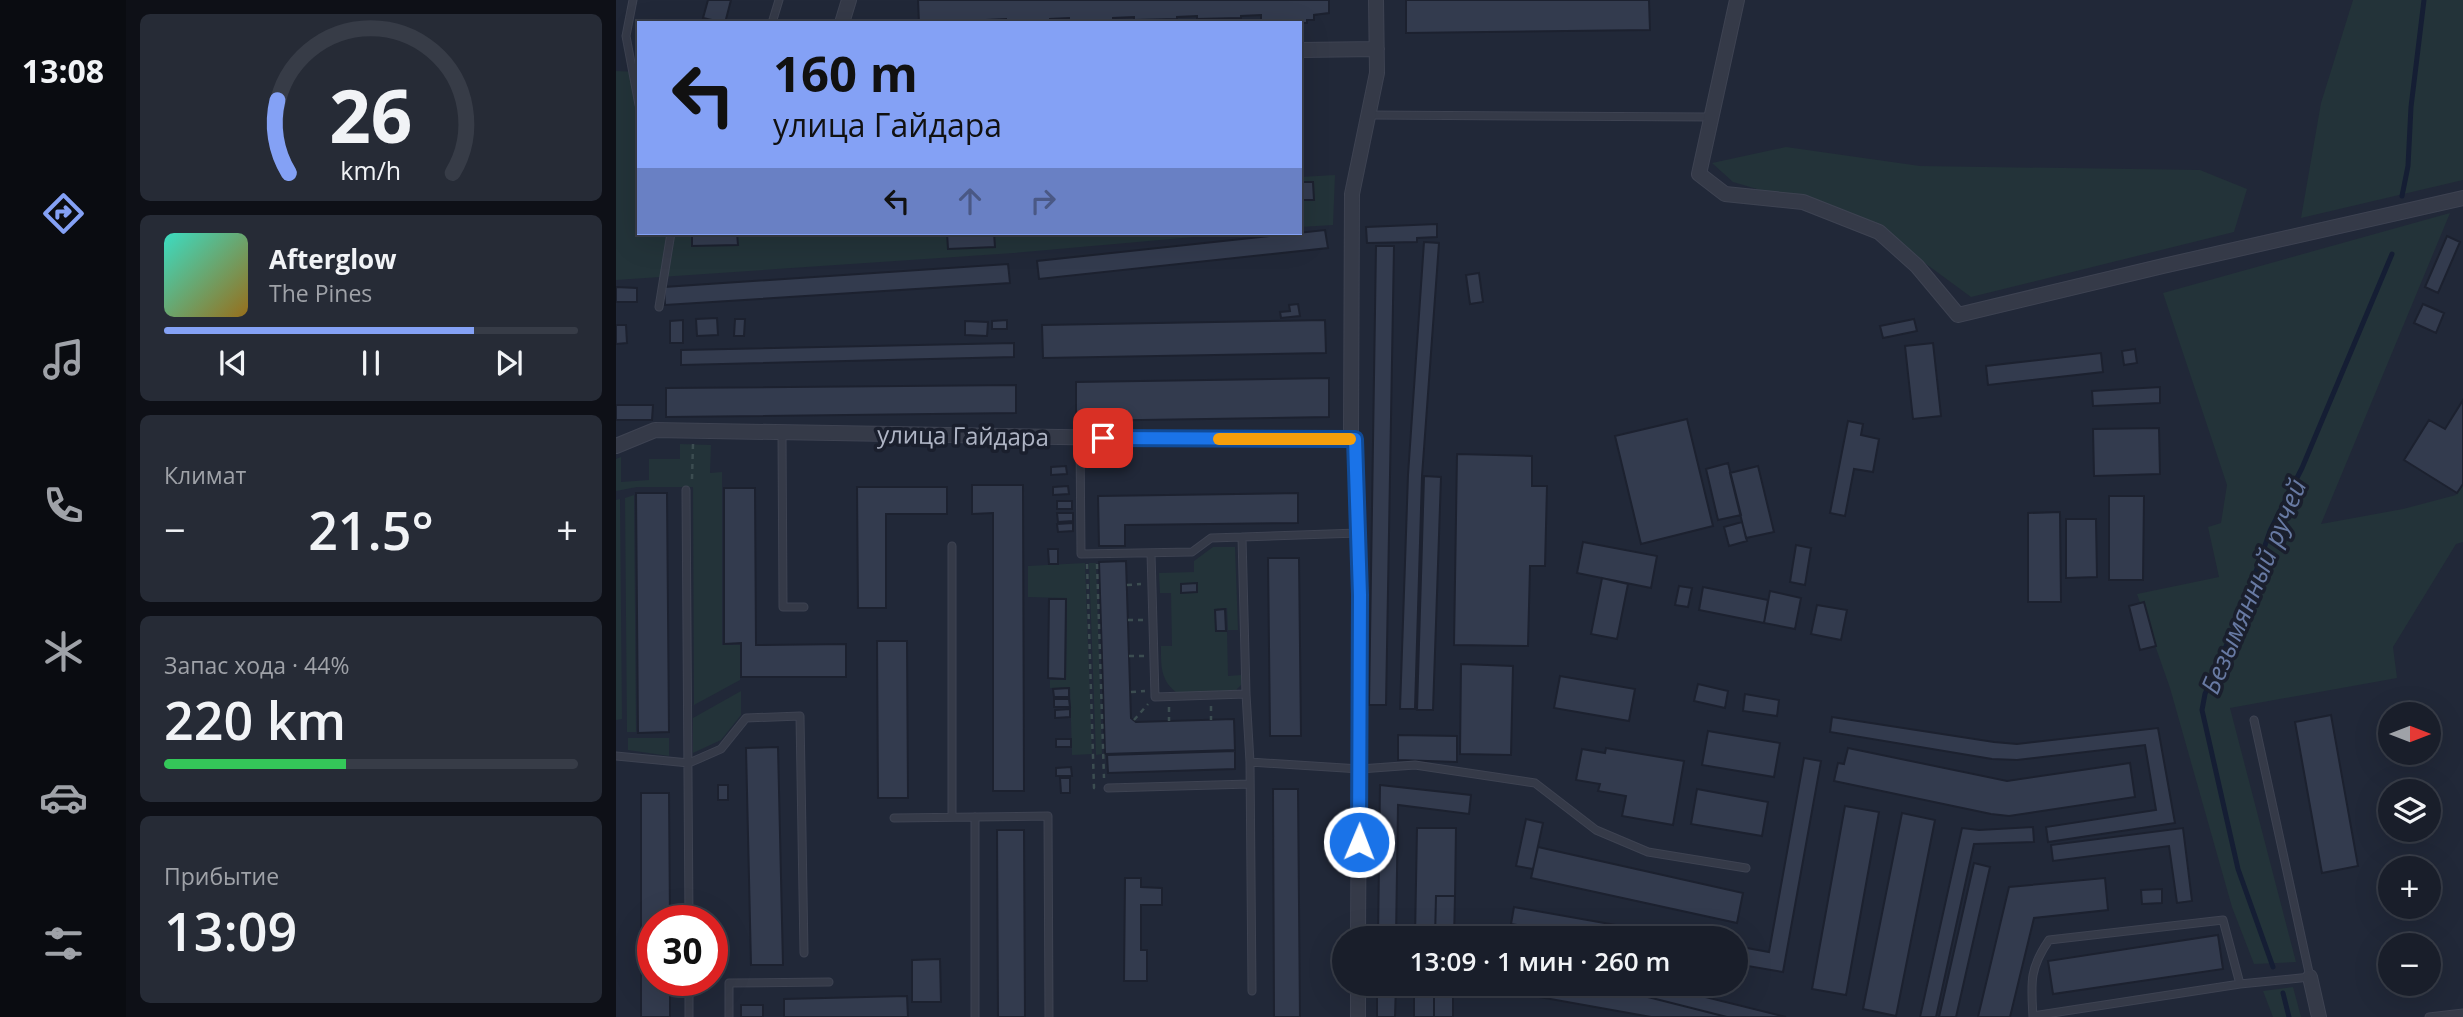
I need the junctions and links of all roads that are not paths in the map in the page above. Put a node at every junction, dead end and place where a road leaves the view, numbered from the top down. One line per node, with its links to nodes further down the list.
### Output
1 (633, 0): 10 (lane)
2 (779, 0): 6 (lane)
3 (849, 0): 7 (street)
4 (1376, 0): 8 (street)
5 (1737, 0): 12 (street)
6 (773, 21)
7 (843, 21)
8 (1377, 49): 9 (street); 11 (street)
9 (1302, 50)
10 (637, 94)
11 (1368, 115): 12 (lane); 18 (street)
12 (1711, 117): 13 (street)
13 (2463, 198)
14 (671, 235): 15 (lane)
15 (659, 307)
16 (782, 431): 17 (street, улица Гайдара); 19 (street, улица Гайдара); 25 (lane)
17 (1080, 438): 18 (street, улица Гайдара); 24 (lane)
18 (1353, 439): 21 (street)
19 (616, 446)
20 (686, 490): 30 (lane)
21 (1358, 533): 22 (lane); 31 (street)
22 (1242, 537): 24 (lane); 26 (lane)
23 (951, 546): 34 (lane)
24 (1151, 553): 26 (lane)
25 (804, 607)
26 (1245, 694): 29 (lane)
27 (2254, 720): 41 (lane)
28 (616, 755): 30 (lane)
29 (1250, 762): 31 (lane); 32 (lane)
30 (689, 763): 38 (lane); 40 (lane)
31 (1360, 769): 37 (lane); 39 (street)
32 (1250, 784): 33 (lane); 44 (lane)
33 (1106, 788)
34 (952, 817): 35 (lane); 36 (lane)
35 (975, 817): 50 (lane); 51 (lane)
36 (894, 818)
37 (1746, 868)
38 (689, 905)
39 (1358, 926)
40 (804, 953)
41 (2310, 977): 43 (lane); 54 (street)
42 (829, 982): 49 (lane)
43 (2239, 984): 53 (lane); 53 (lane)
44 (1252, 990)
45 (689, 996): 48 (lane)
46 (1358, 996): 52 (street)
47 (2463, 1013): 55 (lane)
48 (689, 1017)
49 (729, 1017)
50 (975, 1017)
51 (1049, 1017)
52 (1358, 1017)
53 (2033, 1017)
54 (2319, 1017)
55 (2433, 1017)

